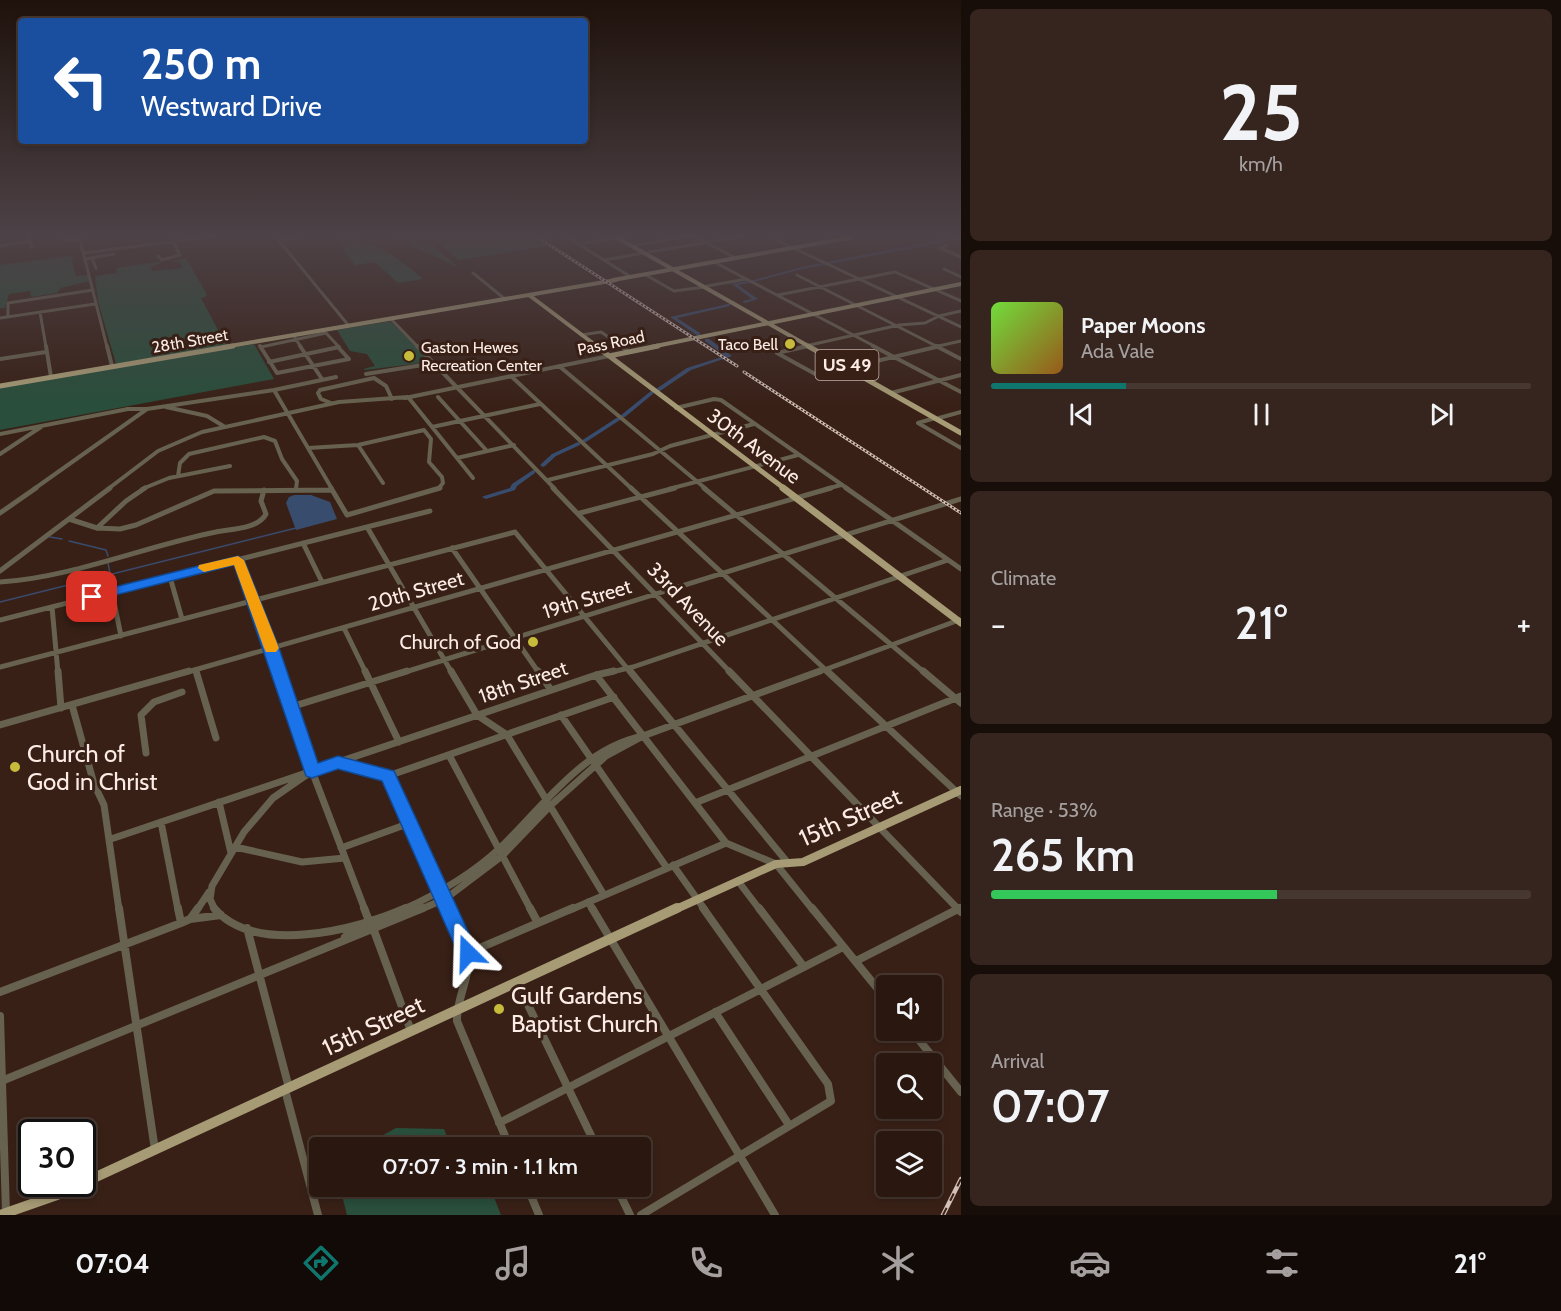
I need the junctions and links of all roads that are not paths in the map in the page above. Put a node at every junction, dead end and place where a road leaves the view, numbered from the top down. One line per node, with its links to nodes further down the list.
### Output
1 (66, 294): 14 (street)
2 (94, 294): 18 (street)
3 (322, 294): 29 (street)
4 (498, 294): 16 (street)
5 (536, 294): 12 (main road, 28th Street)
6 (720, 294): 28 (main road, US 49)
7 (785, 294): 13 (street)
8 (835, 294): 19 (street)
9 (891, 294): 15 (street)
10 (914, 294): 15 (main road, Pass Road)
11 (947, 294): 17 (street)
12 (529, 295): 16 (main road, 28th Street); 32 (main road, 30th Avenue)
13 (778, 295): 23 (street)
14 (50, 296): 20 (street); 25 (street)
15 (898, 297): 19 (main road, Pass Road); 24 (street)
16 (505, 299): 27 (main road, 28th Street)
17 (961, 300)
18 (96, 304): 20 (street); 48 (street)
19 (858, 305): 23 (main road, Pass Road); 30 (street)
20 (53, 310): 22 (street)
21 (961, 311): 24 (street)
22 (40, 312): 25 (street); 39 (street)
23 (814, 315): 28 (main road, Pass Road); 33 (street)
24 (939, 316): 30 (street); 31 (street)
25 (8, 317): 26 (street)
26 (0, 318)
27 (391, 319): 29 (main road, 28th Street); 47 (street, 33rd Avenue)
28 (771, 323): 36 (main road, US 49); 40 (main road, Pass Road)
29 (349, 326): 48 (main road, 28th Street)
30 (897, 326): 33 (street); 37 (street)
31 (961, 327)
32 (581, 334): 40 (street); 42 (main road, 30th Avenue)
33 (853, 335): 36 (street); 43 (street)
34 (295, 338): 38 (street); 41 (street); 46 (street)
35 (961, 341): 37 (street)
36 (809, 345): 51 (main road, US 49); 51 (street)
37 (939, 346): 43 (street); 44 (street)
38 (339, 347): 41 (street); 50 (street)
39 (46, 352): 45 (street); 55 (street)
40 (629, 352): 42 (main road, Pass Road)
41 (306, 354): 46 (street); 50 (street)
42 (609, 356): 49 (street, Pass Road); 72 (main road, 30th Avenue)
43 (895, 357): 51 (street); 59 (street)
44 (961, 358)
45 (0, 359)
46 (269, 362): 50 (street)
47 (435, 363): 52 (street); 61 (street, 33rd Avenue)
48 (112, 366): 55 (main road, 28th Street)
49 (559, 366): 54 (street, Pass Road); 91 (street)
50 (314, 367): 57 (street)
51 (849, 368): 64 (main road, US 49)
52 (366, 374)
53 (961, 375): 59 (street)
54 (510, 376): 61 (street, Pass Road); 70 (street)
55 (51, 377): 60 (main road, 28th Street)
56 (336, 377): 57 (street)
57 (322, 379): 62 (street)
58 (364, 381): 67 (street); 69 (street)
59 (940, 381): 63 (street); 64 (street)
60 (0, 386)
61 (459, 387): 65 (street, Pass Road); 77 (street, 33rd Avenue)
62 (274, 390): 71 (street); 76 (street)
63 (961, 392)
64 (893, 393): 78 (main road, US 49)
65 (408, 397): 67 (street, Pass Road); 83 (street)
66 (438, 397): 79 (street)
67 (391, 398): 68 (street, Pass Road)
68 (363, 401): 69 (street); 74 (street, Pass Road)
69 (333, 404): 74 (street)
70 (540, 404): 77 (street); 96 (street)
71 (163, 406): 73 (street); 82 (street)
72 (676, 408): 80 (street); 86 (main road, 30th Avenue)
73 (147, 409): 81 (street); 112 (street)
74 (314, 409): 76 (street, Pass Road)
75 (961, 412): 78 (street)
76 (287, 414): 82 (street, Pass Road); 89 (street)
77 (485, 415): 79 (street); 88 (street, 33rd Avenue)
78 (938, 418): 84 (main road, US 49); 90 (street)
79 (458, 421): 83 (street); 92 (street)
80 (754, 424): 86 (street); 94 (street)
81 (44, 425): 85 (street); 93 (street)
82 (224, 425): 115 (street, Pass Road)
83 (432, 427): 95 (street)
84 (961, 431)
85 (0, 434)
86 (713, 436): 91 (street); 98 (main road, 30th Avenue)
87 (358, 445): 89 (street); 103 (street); 107 (street)
88 (514, 445): 92 (street); 101 (street, 33rd Avenue)
89 (307, 448): 107 (street)
90 (959, 448)
91 (659, 450): 96 (street); 102 (street)
92 (487, 451): 95 (street)
93 (0, 454)
94 (798, 455): 98 (street); 104 (street)
95 (457, 458): 100 (street)
96 (605, 465): 101 (street); 108 (street)
97 (230, 466): 99 (street)
98 (754, 467): 102 (street); 109 (main road, 30th Avenue)
99 (178, 476): 106 (street); 118 (street)
100 (473, 478)
101 (548, 480): 113 (street, 33rd Avenue)
102 (697, 482): 108 (street); 114 (street)
103 (383, 483)
104 (841, 485): 109 (street, 20th Street); 116 (street)
105 (264, 490): 106 (street); 118 (street); 135 (street)
106 (296, 490): 107 (street)
107 (331, 490)
108 (640, 497): 113 (street); 120 (street)
109 (795, 498): 114 (street, 20th Street); 121 (main road, 30th Avenue)
110 (961, 499): 116 (street, 19th Street)
111 (430, 511): 117 (street)
112 (0, 513)
113 (580, 513): 124 (street, 33rd Avenue)
114 (736, 515): 120 (street, 20th Street); 125 (street)
115 (69, 519): 118 (street); 131 (street, Pass Road)
116 (891, 520): 121 (street, 19th Street); 127 (street)
117 (367, 527): 122 (street); 128 (street)
118 (97, 528)
119 (515, 532): 123 (street); 129 (street)
120 (677, 532): 124 (street, 20th Street); 132 (street)
121 (845, 535): 125 (street, 19th Street); 133 (main road, 30th Avenue)
122 (303, 543): 126 (street); 136 (street)
123 (452, 548): 128 (street); 137 (street)
124 (614, 549): 129 (street, 20th Street); 139 (street, 33rd Avenue)
125 (784, 554): 132 (street, 19th Street); 140 (street)
126 (238, 560): 134 (street); 141 (street)
127 (948, 560): 130 (street); 133 (street, 18th Street)
128 (389, 565): 136 (street); 143 (street)
129 (545, 569): 137 (street, 20th Street); 144 (street)
130 (961, 569)
131 (0, 571)
132 (721, 573): 139 (street, 19th Street); 147 (street)
133 (899, 576): 140 (street, 18th Street); 148 (main road, 30th Avenue)
134 (170, 577): 138 (street); 146 (street)
135 (0, 582)
136 (322, 582): 141 (street)
137 (479, 588): 143 (street, 20th Street); 151 (street)
138 (112, 592): 142 (street); 150 (street)
139 (656, 593): 144 (street, 19th Street); 152 (street, 33rd Avenue)
140 (836, 598): 147 (street, 18th Street); 153 (street)
141 (253, 601): 146 (street); 154 (street)
142 (52, 607): 145 (street); 155 (street)
143 (412, 608): 149 (street, 20th Street); 156 (street)
144 (584, 615): 151 (street, 19th Street); 157 (street)
145 (0, 620)
146 (182, 620): 150 (street)
147 (772, 620): 152 (street, 18th Street); 159 (street)
148 (960, 621): 153 (street)
149 (344, 628): 154 (street, 20th Street); 162 (street)
150 (121, 636): 155 (street)
151 (514, 638): 156 (street, 19th Street); 163 (street)
152 (705, 643): 157 (street, 18th Street); 165 (street, 33rd Avenue)
153 (893, 645): 159 (street); 167 (street)
154 (271, 648): 160 (street, 20th Street); 169 (street)
155 (56, 653): 158 (street); 170 (street)
156 (444, 659): 162 (street, 19th Street); 171 (street)
157 (627, 667): 161 (street, 18th Street); 174 (street)
158 (0, 668)
159 (826, 669): 165 (street); 175 (street)
160 (196, 670): 168 (street, 20th Street); 178 (street)
161 (596, 675): 163 (street, 18th Street); 166 (street)
162 (370, 682): 169 (street, 19th Street); 179 (street)
163 (551, 690): 171 (street, 18th Street)
164 (182, 692): 180 (street)
165 (754, 696): 174 (street); 182 (street, 33rd Avenue)
166 (614, 697): 172 (street); 177 (street)
167 (959, 699): 175 (street)
168 (72, 705): 170 (street, 20th Street); 195 (street)
169 (291, 707): 185 (street)
170 (62, 708): 173 (street, 20th Street)
171 (477, 715): 176 (street); 179 (street, 18th Street)
172 (561, 716): 176 (street); 184 (street)
173 (0, 724)
174 (675, 724): 177 (street); 187 (street)
175 (886, 726): 182 (street); 188 (street)
176 (507, 735): 181 (street); 190 (street)
177 (643, 736): 184 (street); 191 (street)
178 (216, 738)
179 (399, 742): 183 (street, 18th Street)
180 (146, 753)
181 (449, 755): 186 (street); 199 (street)
182 (813, 756): 187 (street); 194 (street, 33rd Avenue)
183 (338, 762): 185 (street, 18th Street); 186 (street)
184 (595, 764): 190 (street); 203 (street)
185 (312, 771): 189 (street, 18th Street); 197 (street); 198 (street)
186 (388, 776): 193 (street)
187 (729, 789): 191 (street); 202 (street)
188 (960, 793): 194 (main road, 15th Street)
189 (219, 802): 192 (street, 18th Street); 198 (street)
190 (548, 802): 199 (street); 206 (street)
191 (695, 803): 196 (street)
192 (161, 822): 195 (street, 18th Street); 213 (street)
193 (410, 823): 197 (street); 207 (street)
194 (880, 826): 202 (main road, 15th Street); 210 (street, 33rd Avenue)
195 (111, 839): 218 (street)
196 (726, 843): 201 (street); 203 (street)
197 (341, 848): 200 (street)
198 (233, 850): 200 (street); 205 (street)
199 (501, 853): 207 (street); 214 (street)
200 (345, 858): 215 (street)
201 (776, 864): 202 (main road, 15th Street); 204 (main road, 15th Street); 219 (street)
202 (789, 865)
203 (670, 867): 206 (street); 208 (street)
204 (738, 880): 208 (main road, 15th Street); 222 (street)
205 (209, 892): 211 (street); 212 (street)
206 (604, 895): 209 (street)
207 (443, 896): 215 (street); 220 (street)
208 (697, 899): 217 (main road, 15th Street); 226 (street)
209 (588, 902): 214 (street); 217 (street)
210 (960, 909): 221 (street)
211 (220, 915): 212 (street); 216 (street)
212 (190, 919): 213 (street)
213 (181, 923): 218 (street)
214 (538, 923): 220 (street)
215 (371, 925): 216 (street); 223 (street); 232 (street)
216 (247, 928): 223 (street)
217 (610, 939): 224 (main road, 15th Street); 233 (street)
218 (125, 945): 227 (street); 231 (street)
219 (843, 947): 221 (street); 222 (street)
220 (468, 953): 228 (street)
221 (856, 962): 225 (street)
222 (804, 967): 226 (street)
223 (259, 974): 231 (street); 237 (street)
224 (517, 982): 228 (main road, 15th Street); 236 (street)
225 (876, 987)
226 (760, 989): 229 (street); 240 (street)
227 (0, 992)
228 (455, 1010): 232 (main road, 15th Street); 239 (street)
229 (715, 1012): 233 (street); 240 (street)
230 (0, 1016): 235 (street)
231 (137, 1024): 235 (street); 243 (street)
232 (411, 1031): 237 (main road, 15th Street)
233 (669, 1036): 236 (street); 244 (street)
234 (920, 1041): 238 (street)
235 (4, 1080): 247 (street)
236 (568, 1088): 239 (street); 242 (street)
237 (287, 1089): 243 (main road, 15th Street); 248 (street)
238 (961, 1092)
239 (499, 1123): 241 (street)
240 (789, 1125): 244 (street)
241 (505, 1137)
242 (592, 1137)
243 (155, 1150): 247 (main road, 15th Street)
244 (740, 1154): 251 (street); 252 (street)
245 (532, 1197): 249 (street)
246 (621, 1197): 250 (street)
247 (4, 1214)
248 (318, 1215)
249 (539, 1215)
250 (630, 1215)
251 (641, 1215)
252 (775, 1215)

